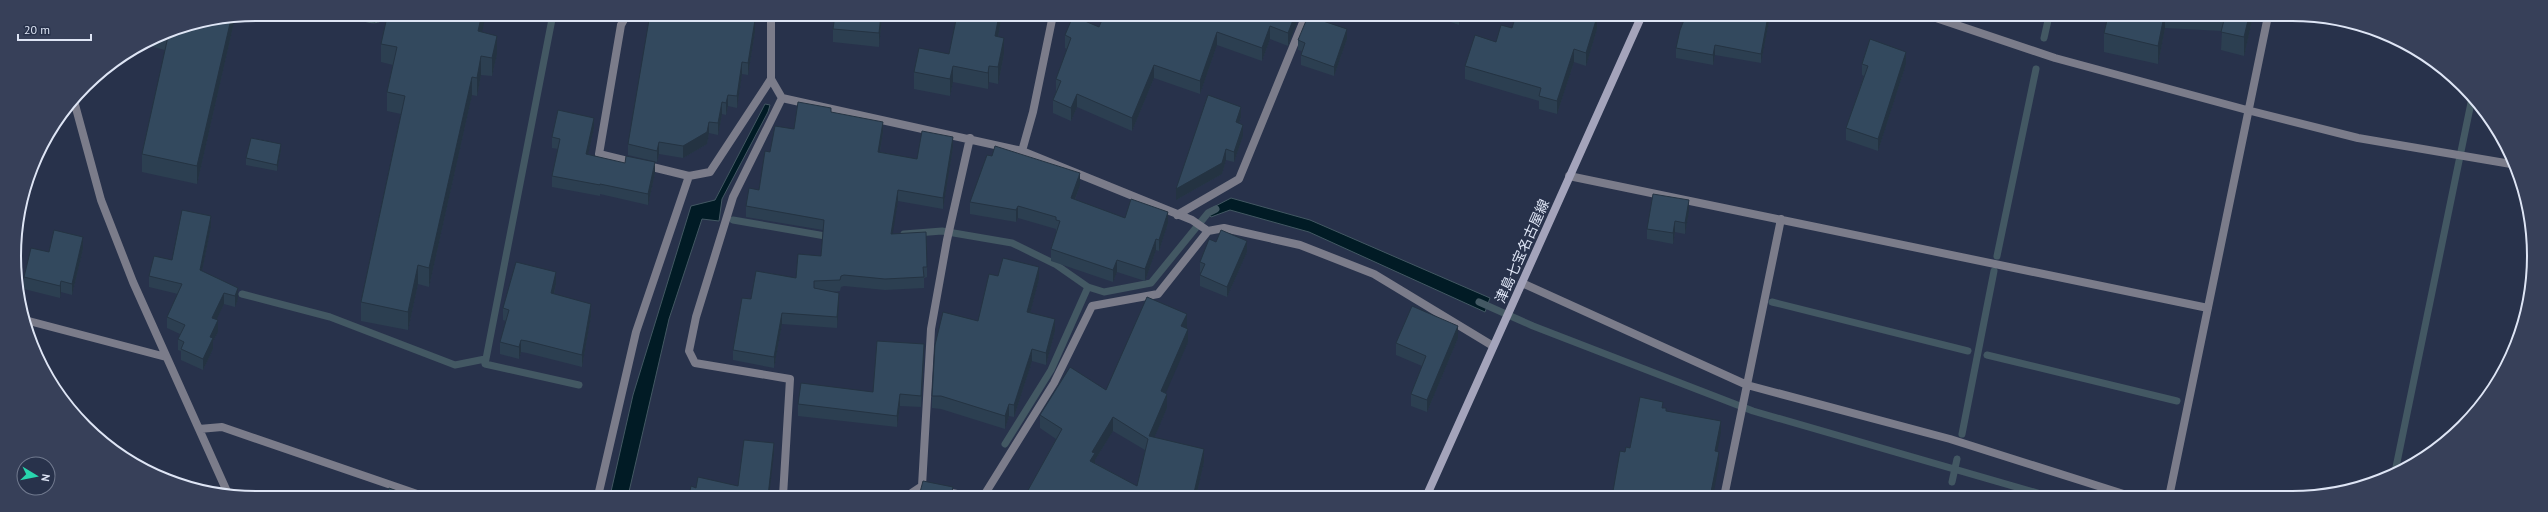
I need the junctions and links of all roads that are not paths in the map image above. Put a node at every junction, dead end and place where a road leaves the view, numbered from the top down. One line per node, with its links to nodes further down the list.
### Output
1 (623, 21): 15 (street)
2 (771, 21): 8 (street)
3 (1052, 21): 13 (street)
4 (1304, 21): 17 (street)
5 (1639, 21): 16 (main road, 津島七宝名古屋線)
6 (1945, 21): 11 (street)
7 (2267, 21): 11 (street)
8 (771, 79): 9 (street); 15 (street)
9 (782, 98): 12 (street); 31 (street)
10 (75, 106): 24 (street)
11 (2247, 110): 14 (street); 21 (street)
12 (970, 138): 13 (street); 27 (street)
13 (1022, 151): 17 (street)
14 (2508, 163)
15 (689, 176): 30 (street)
16 (1569, 176): 18 (street); 20 (main road, 津島七宝名古屋線)
17 (1177, 215): 19 (street)
18 (1781, 219): 21 (street); 25 (street)
19 (1206, 230): 23 (street); 34 (street)
20 (1522, 283): 23 (main road, 津島七宝名古屋線); 25 (street)
21 (2208, 308): 38 (street)
22 (30, 321): 24 (street)
23 (1493, 346): 35 (main road, 津島七宝名古屋線)
24 (166, 357): 26 (street)
25 (1747, 385): 36 (street); 37 (street)
26 (199, 429): 28 (street); 29 (street)
27 (922, 486): 32 (street); 33 (street)
28 (226, 489)
29 (408, 491)
30 (599, 491)
31 (783, 491)
32 (914, 491)
33 (944, 491)
34 (986, 491)
35 (1429, 491)
36 (1725, 491)
37 (2115, 491)
38 (2170, 491)

